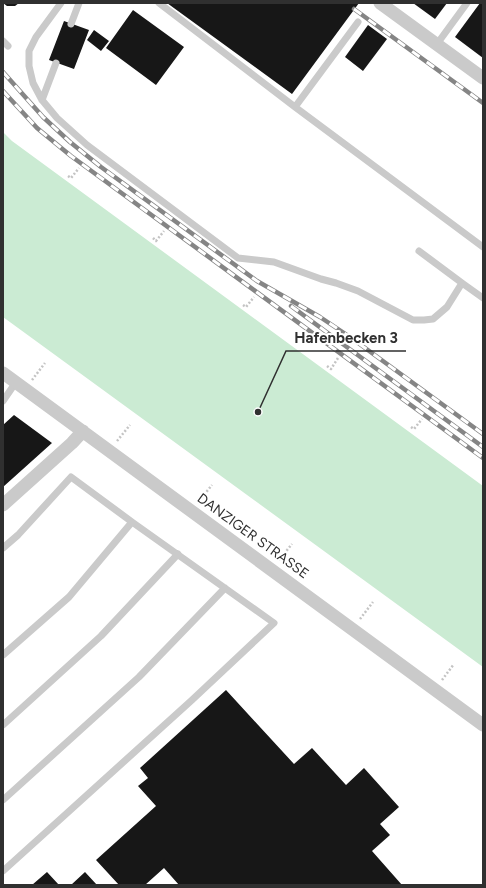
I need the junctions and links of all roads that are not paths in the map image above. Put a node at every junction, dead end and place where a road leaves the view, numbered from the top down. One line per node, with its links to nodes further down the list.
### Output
1 (61, 3): 11 (lane)
2 (79, 3): 7 (lane)
3 (158, 3): 12 (lane)
4 (380, 3): 8 (street)
5 (467, 3): 8 (lane)
6 (358, 22): 12 (lane)
7 (71, 24)
8 (436, 44): 10 (street)
9 (56, 63): 11 (lane)
10 (483, 78)
11 (42, 100): 15 (lane)
12 (295, 107): 13 (lane)
13 (483, 246)
14 (419, 251): 15 (lane)
15 (462, 283): 16 (lane)
16 (483, 298)
17 (3, 373): 18 (street, DANZIGER STRASSE)
18 (16, 382): 19 (lane); 20 (street, DANZIGER STRASSE)
19 (3, 401)
20 (83, 431): 21 (street); 28 (street, DANZIGER STRASSE)
21 (3, 505)
22 (132, 522): 23 (lane); 24 (lane); 26 (lane)
23 (3, 548)
24 (178, 554): 25 (lane); 27 (lane)
25 (225, 588): 29 (lane); 30 (lane)
26 (3, 655)
27 (3, 724)
28 (483, 725)
29 (3, 800)
30 (3, 871)

